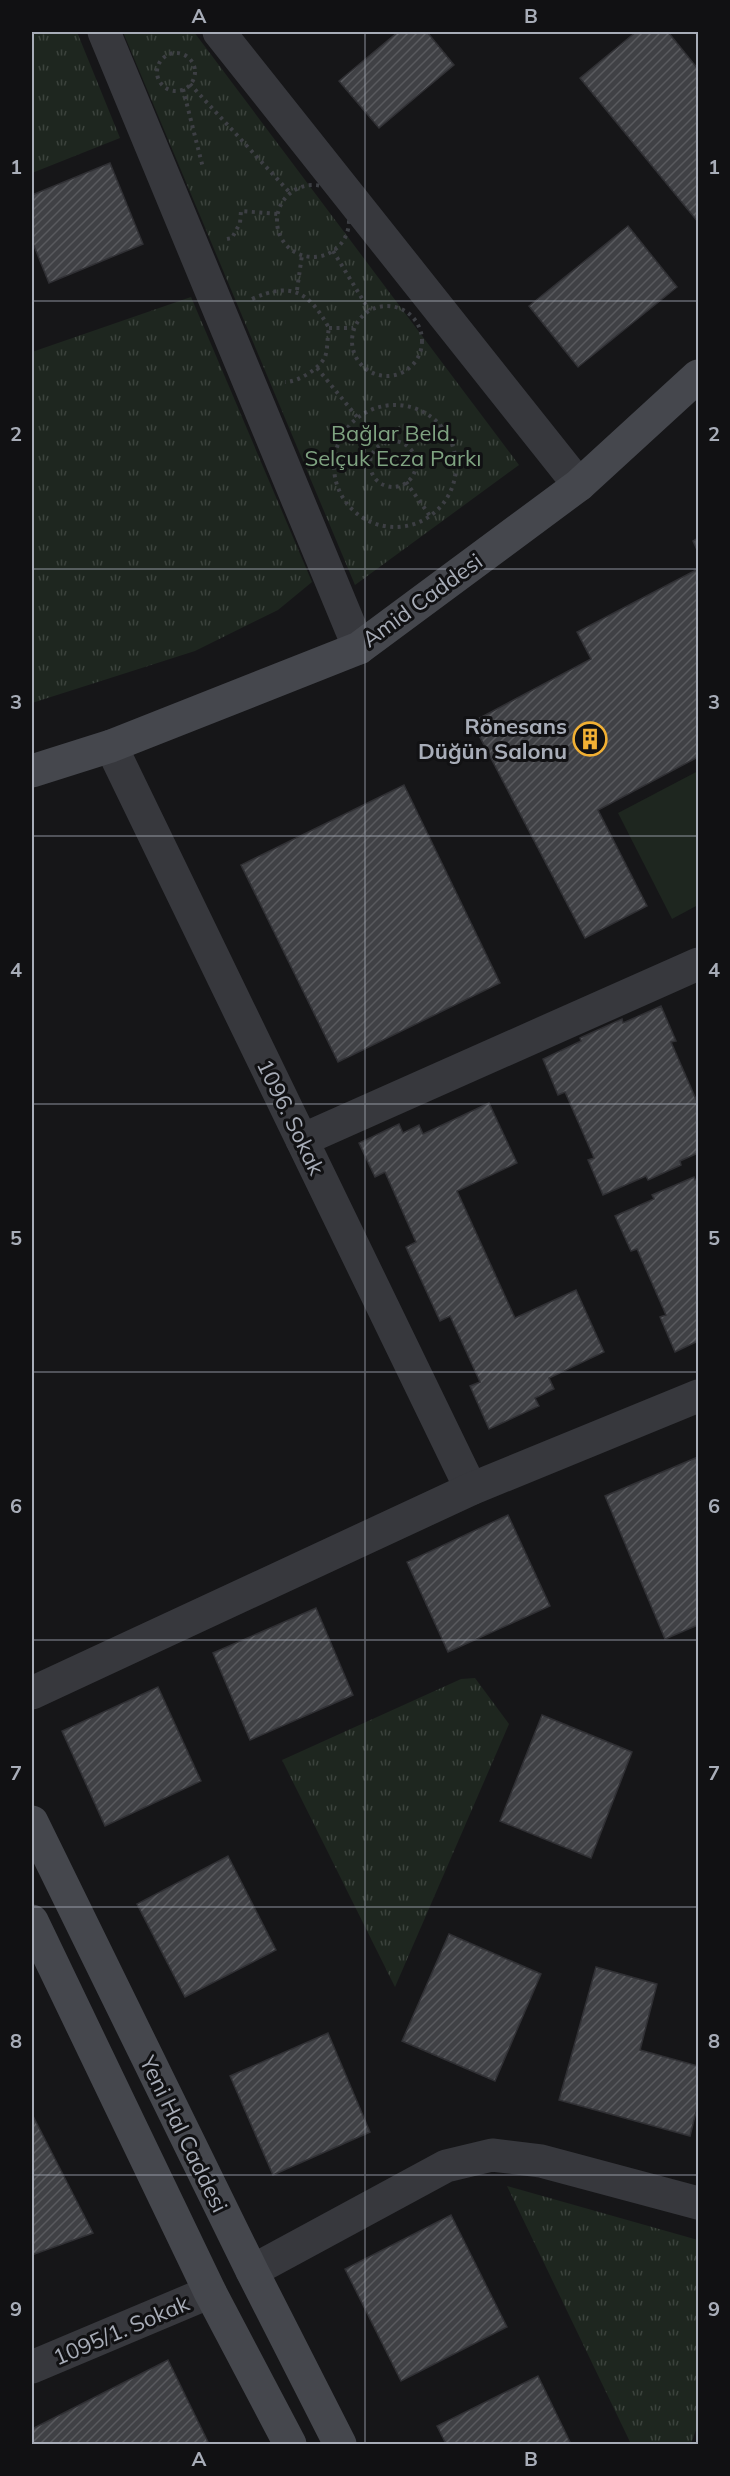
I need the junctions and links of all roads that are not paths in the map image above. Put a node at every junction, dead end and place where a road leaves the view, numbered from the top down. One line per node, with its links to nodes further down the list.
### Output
1 (104, 32): 5 (street)
2 (219, 32): 4 (street)
3 (699, 376): 4 (street, Amid Caddesi)
4 (579, 485): 5 (street, Amid Caddesi)
5 (359, 648): 6 (street, Amid Caddesi)
6 (111, 746): 7 (street, Amid Caddesi); 9 (street, 1096. Sokak)
7 (32, 771)
8 (699, 964): 9 (street)
9 (302, 1140): 11 (street, 1096. Sokak)
10 (699, 1396): 11 (street)
11 (471, 1489): 12 (street)
12 (32, 1693)
13 (32, 1822): 16 (street, Yeni Hal Caddesi)
14 (32, 1921): 17 (street)
15 (699, 2204): 16 (street)
16 (252, 2271): 20 (street, Yeni Hal Caddesi)
17 (210, 2292): 18 (street, 1095/1. Sokak); 19 (street)
18 (32, 2367)
19 (290, 2445)
20 (340, 2445)

